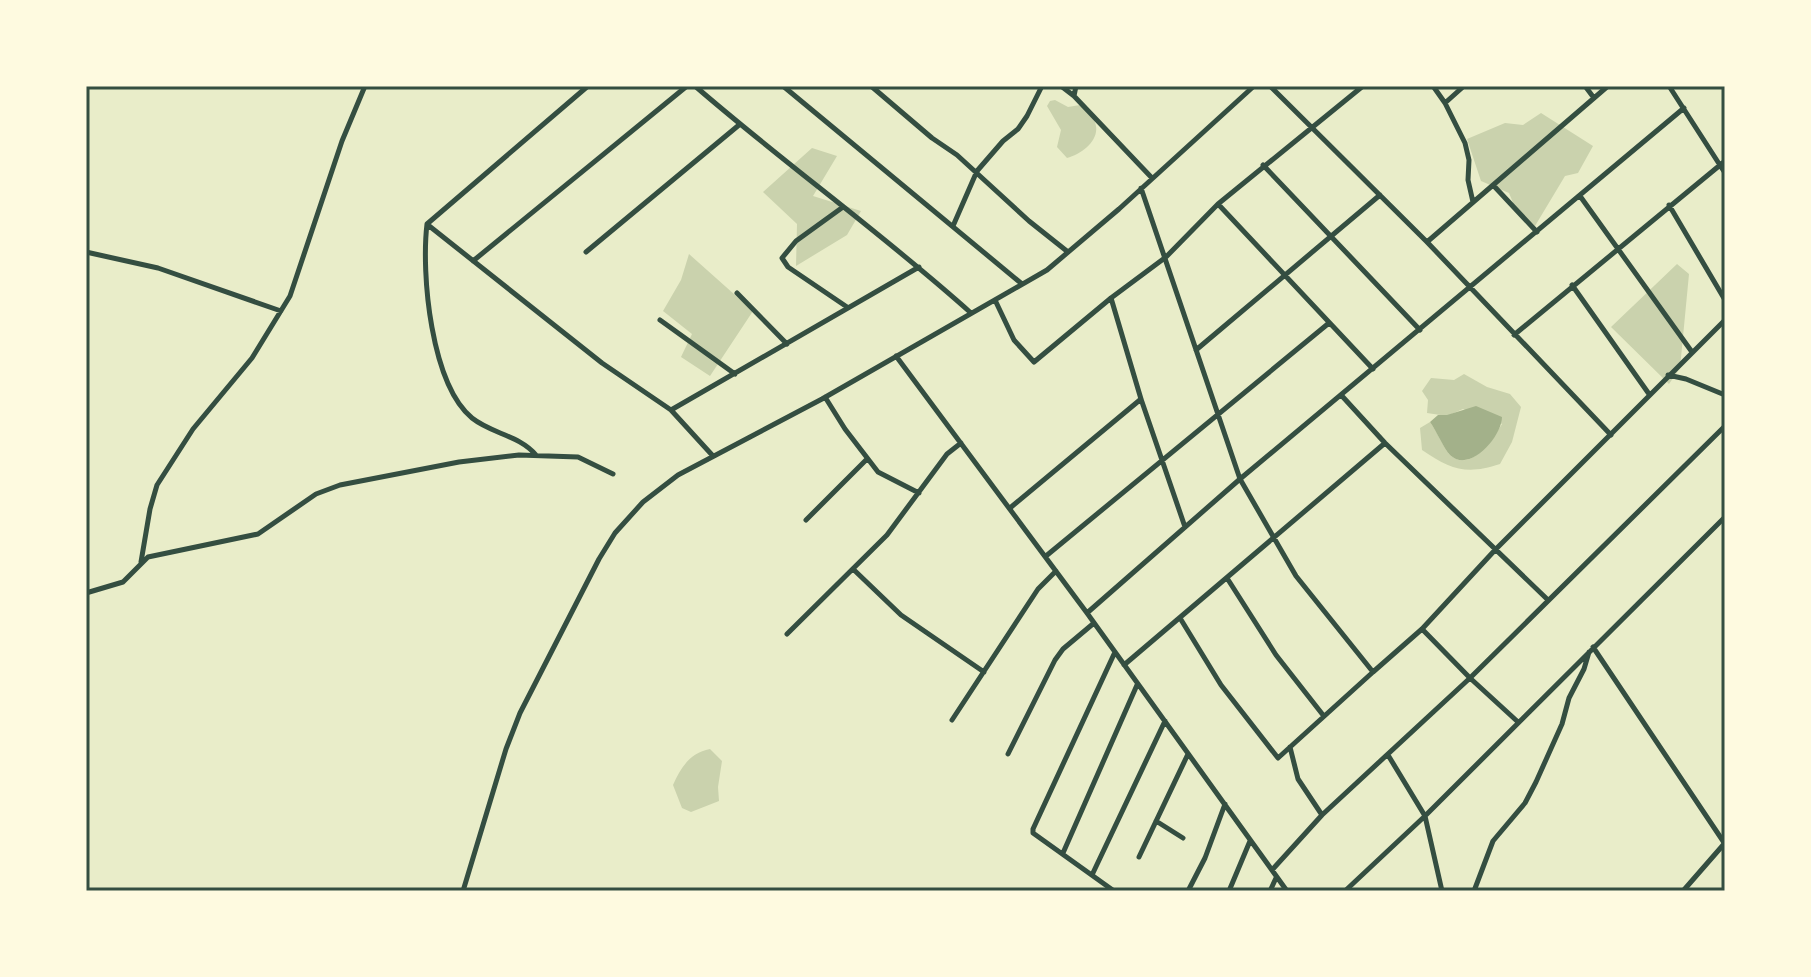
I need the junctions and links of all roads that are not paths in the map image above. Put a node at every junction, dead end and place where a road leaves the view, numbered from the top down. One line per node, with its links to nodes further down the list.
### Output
1 (365, 86): 60 (street)
2 (588, 86): 39 (street)
3 (687, 86): 49 (street)
4 (695, 86): 24 (street)
5 (783, 86): 40 (street)
6 (871, 86): 19 (street)
7 (885, 86): 19 (street)
8 (1042, 86): 28 (street)
9 (1061, 86): 20 (street)
10 (1076, 86): 20 (street)
11 (1254, 86): 30 (street)
12 (1270, 86): 25 (street)
13 (1363, 86): 25 (street)
14 (1433, 86): 22 (street)
15 (1464, 86): 22 (street)
16 (1585, 86): 21 (street)
17 (1608, 86): 21 (street)
18 (1669, 86): 23 (street)
19 (878, 92): 28 (street)
20 (1074, 96): 30 (street)
21 (1594, 98): 31 (street)
22 (1445, 103): 35 (street)
23 (1684, 108): 26 (street); 34 (street)
24 (739, 125): 38 (street); 46 (street)
25 (1311, 126): 27 (street); 33 (street)
26 (1722, 163): 29 (street); 37 (street)
27 (1263, 165): 36 (street); 42 (street)
28 (977, 171): 40 (street); 47 (street)
29 (1725, 173)
30 (1152, 178): 32 (street)
31 (1493, 185): 35 (street); 41 (street)
32 (1141, 188): 47 (street); 48 (street)
33 (1380, 195): 42 (street); 43 (street)
34 (1580, 196): 41 (street); 44 (street)
35 (1473, 202): 43 (street)
36 (1218, 204): 48 (street); 51 (street)
37 (1669, 205): 44 (street); 58 (street)
38 (843, 207): 50 (street); 59 (street)
39 (427, 224): 49 (street); 85 (street)
40 (953, 226): 52 (street)
41 (1537, 232): 54 (street)
42 (1331, 237): 51 (street); 65 (street)
43 (1427, 242): 54 (street)
44 (1618, 248): 53 (street); 69 (street)
45 (86, 252): 60 (street)
46 (586, 252)
47 (1069, 253): 52 (street)
48 (1166, 257): 56 (street); 68 (street)
49 (473, 261): 79 (street)
50 (919, 267): 59 (street); 61 (street)
51 (1285, 276): 64 (street); 68 (street)
52 (1022, 284): 57 (street)
53 (1572, 285): 66 (street); 74 (street)
54 (1470, 288): 65 (street); 66 (street)
55 (737, 293): 67 (street)
56 (1111, 298): 57 (street); 78 (street)
57 (995, 300): 61 (street)
58 (1725, 300)
59 (847, 307): 67 (street)
60 (281, 311): 99 (street)
61 (971, 313): 70 (street)
62 (660, 320): 72 (street)
63 (1725, 320): 69 (street)
64 (1329, 323): 71 (street); 80 (street)
65 (1420, 330): 71 (street)
66 (1514, 335): 82 (street)
67 (787, 344): 72 (street)
68 (1196, 350): 80 (street)
69 (1692, 352): 73 (street)
70 (896, 356): 77 (street); 83 (street)
71 (1373, 369): 76 (street)
72 (735, 374): 79 (street)
73 (1668, 375): 74 (street); 75 (street)
74 (1649, 394): 82 (street)
75 (1725, 395)
76 (1342, 396): 84 (street); 90 (street)
77 (825, 397): 86 (street); 87 (street)
78 (1141, 399): 88 (street); 92 (street)
79 (671, 410): 86 (street)
80 (1217, 414): 88 (street); 90 (street)
81 (1725, 426): 104 (street)
82 (1611, 435): 97 (street)
83 (961, 443): 91 (street); 92 (street)
84 (1385, 443): 96 (street); 97 (street)
85 (537, 455): 89 (street); 99 (street)
86 (713, 456): 137 (street)
87 (867, 459): 91 (street); 94 (street)
88 (1162, 460): 95 (street); 98 (street)
89 (613, 474)
90 (1240, 479): 95 (street); 96 (street)
91 (919, 493): 100 (street)
92 (1009, 508): 98 (street)
93 (1725, 517): 110 (street)
94 (806, 520)
95 (1185, 527): 105 (street)
96 (1274, 538): 102 (street); 114 (street)
97 (1495, 550): 104 (street); 108 (street)
98 (1046, 556): 101 (street)
99 (141, 562): 103 (street)
100 (853, 569): 109 (street); 113 (street)
101 (1056, 571): 105 (street); 113 (street)
102 (1227, 578): 106 (street); 117 (street)
103 (86, 593)
104 (1548, 600): 115 (street)
105 (1087, 613): 107 (street)
106 (1180, 618): 112 (street); 121 (street)
107 (1094, 623): 111 (street); 122 (street)
108 (1422, 629): 114 (street); 115 (street)
109 (787, 634)
110 (1591, 649): 120 (street); 131 (street); 145 (street)
111 (1115, 652): 112 (street); 132 (street)
112 (1124, 665): 116 (street)
113 (984, 672): 118 (street)
114 (1373, 672): 117 (street)
115 (1470, 678): 120 (street); 124 (street)
116 (1138, 684): 119 (street); 132 (street)
117 (1323, 715): 121 (street)
118 (952, 720)
119 (1165, 721): 123 (street); 135 (street)
120 (1518, 722): 127 (street)
121 (1290, 747): 126 (street)
122 (1008, 754)
123 (1188, 754): 125 (street); 128 (street)
124 (1388, 755): 126 (street); 127 (street)
125 (1225, 804): 130 (street); 139 (street)
126 (1322, 815): 134 (street)
127 (1425, 816): 143 (street); 144 (street)
128 (1156, 821): 129 (street); 133 (street)
129 (1183, 838)
130 (1250, 840): 134 (street); 140 (street)
131 (1725, 843): 146 (street)
132 (1063, 853): 135 (street)
133 (1139, 857)
134 (1272, 870): 136 (street)
135 (1092, 875): 138 (street)
136 (1277, 877): 141 (street); 142 (street)
137 (463, 891)
138 (1114, 891)
139 (1188, 891)
140 (1229, 891)
141 (1270, 891)
142 (1287, 891)
143 (1345, 891)
144 (1442, 891)
145 (1474, 891)
146 (1683, 891)

